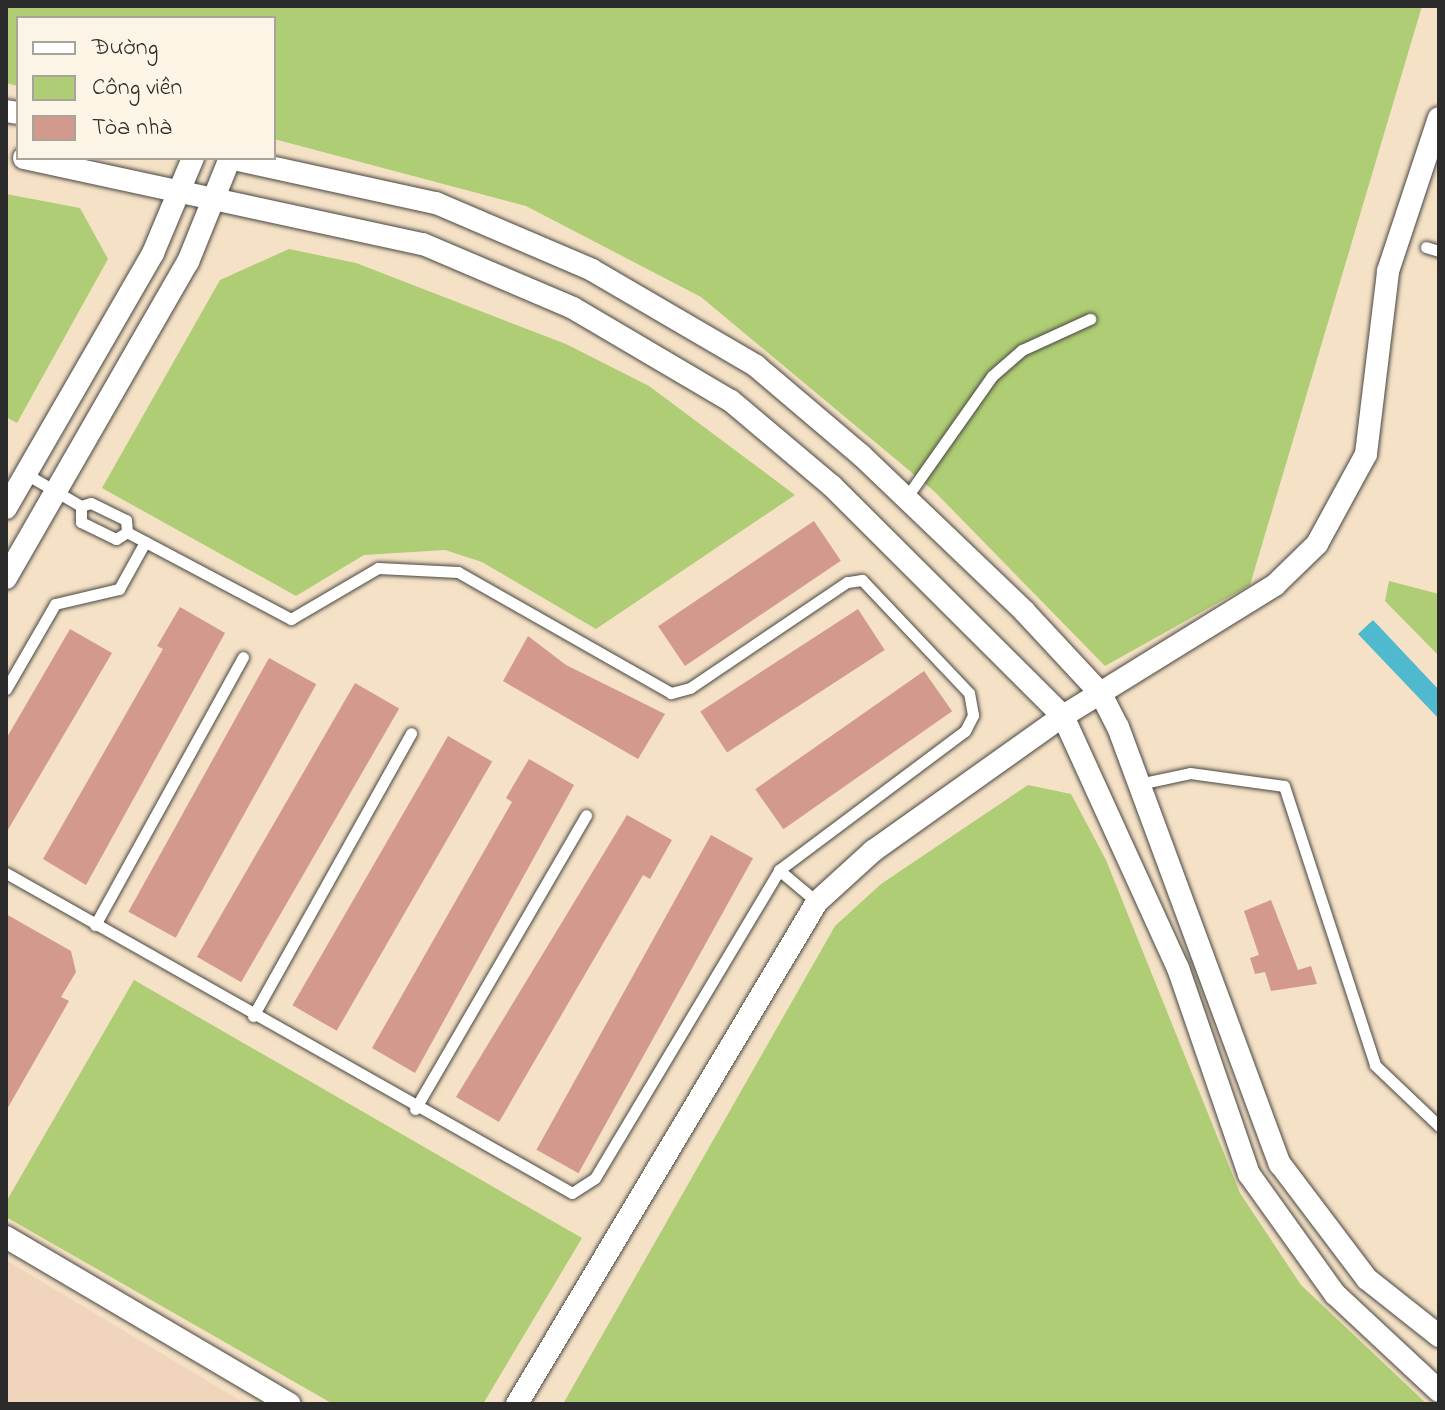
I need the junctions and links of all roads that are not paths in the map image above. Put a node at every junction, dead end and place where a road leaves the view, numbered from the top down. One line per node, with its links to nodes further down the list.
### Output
1 (1439, 118): 21 (street)
2 (36, 160): 6 (street)
3 (192, 160): 6 (street)
4 (229, 160): 7 (street)
5 (239, 160): 13 (street)
6 (183, 190): 7 (street); 11 (street)
7 (219, 198): 12 (street); 22 (street)
8 (1426, 247): 9 (lane)
9 (1439, 251)
10 (1090, 319): 13 (lane)
11 (26, 474): 12 (lane); 15 (street)
12 (56, 492): 14 (lane); 18 (street)
13 (906, 498): 21 (street)
14 (81, 506): 16 (lane); 16 (lane)
15 (6, 508)
16 (127, 532): 17 (lane)
17 (145, 542): 20 (lane); 26 (lane)
18 (6, 578)
19 (243, 657): 29 (lane)
20 (6, 689)
21 (1101, 694): 22 (street); 24 (street)
22 (1063, 716): 28 (street); 35 (street)
23 (411, 733): 30 (lane)
24 (1139, 784): 32 (lane); 34 (street)
25 (586, 815): 31 (lane)
26 (779, 870): 28 (lane); 31 (lane)
27 (6, 873): 29 (lane)
28 (817, 902): 37 (street)
29 (95, 925): 30 (lane)
30 (253, 1016): 31 (lane)
31 (415, 1109)
32 (1439, 1126)
33 (6, 1237): 36 (street)
34 (1439, 1336)
35 (1439, 1391)
36 (290, 1404)
37 (517, 1404)

